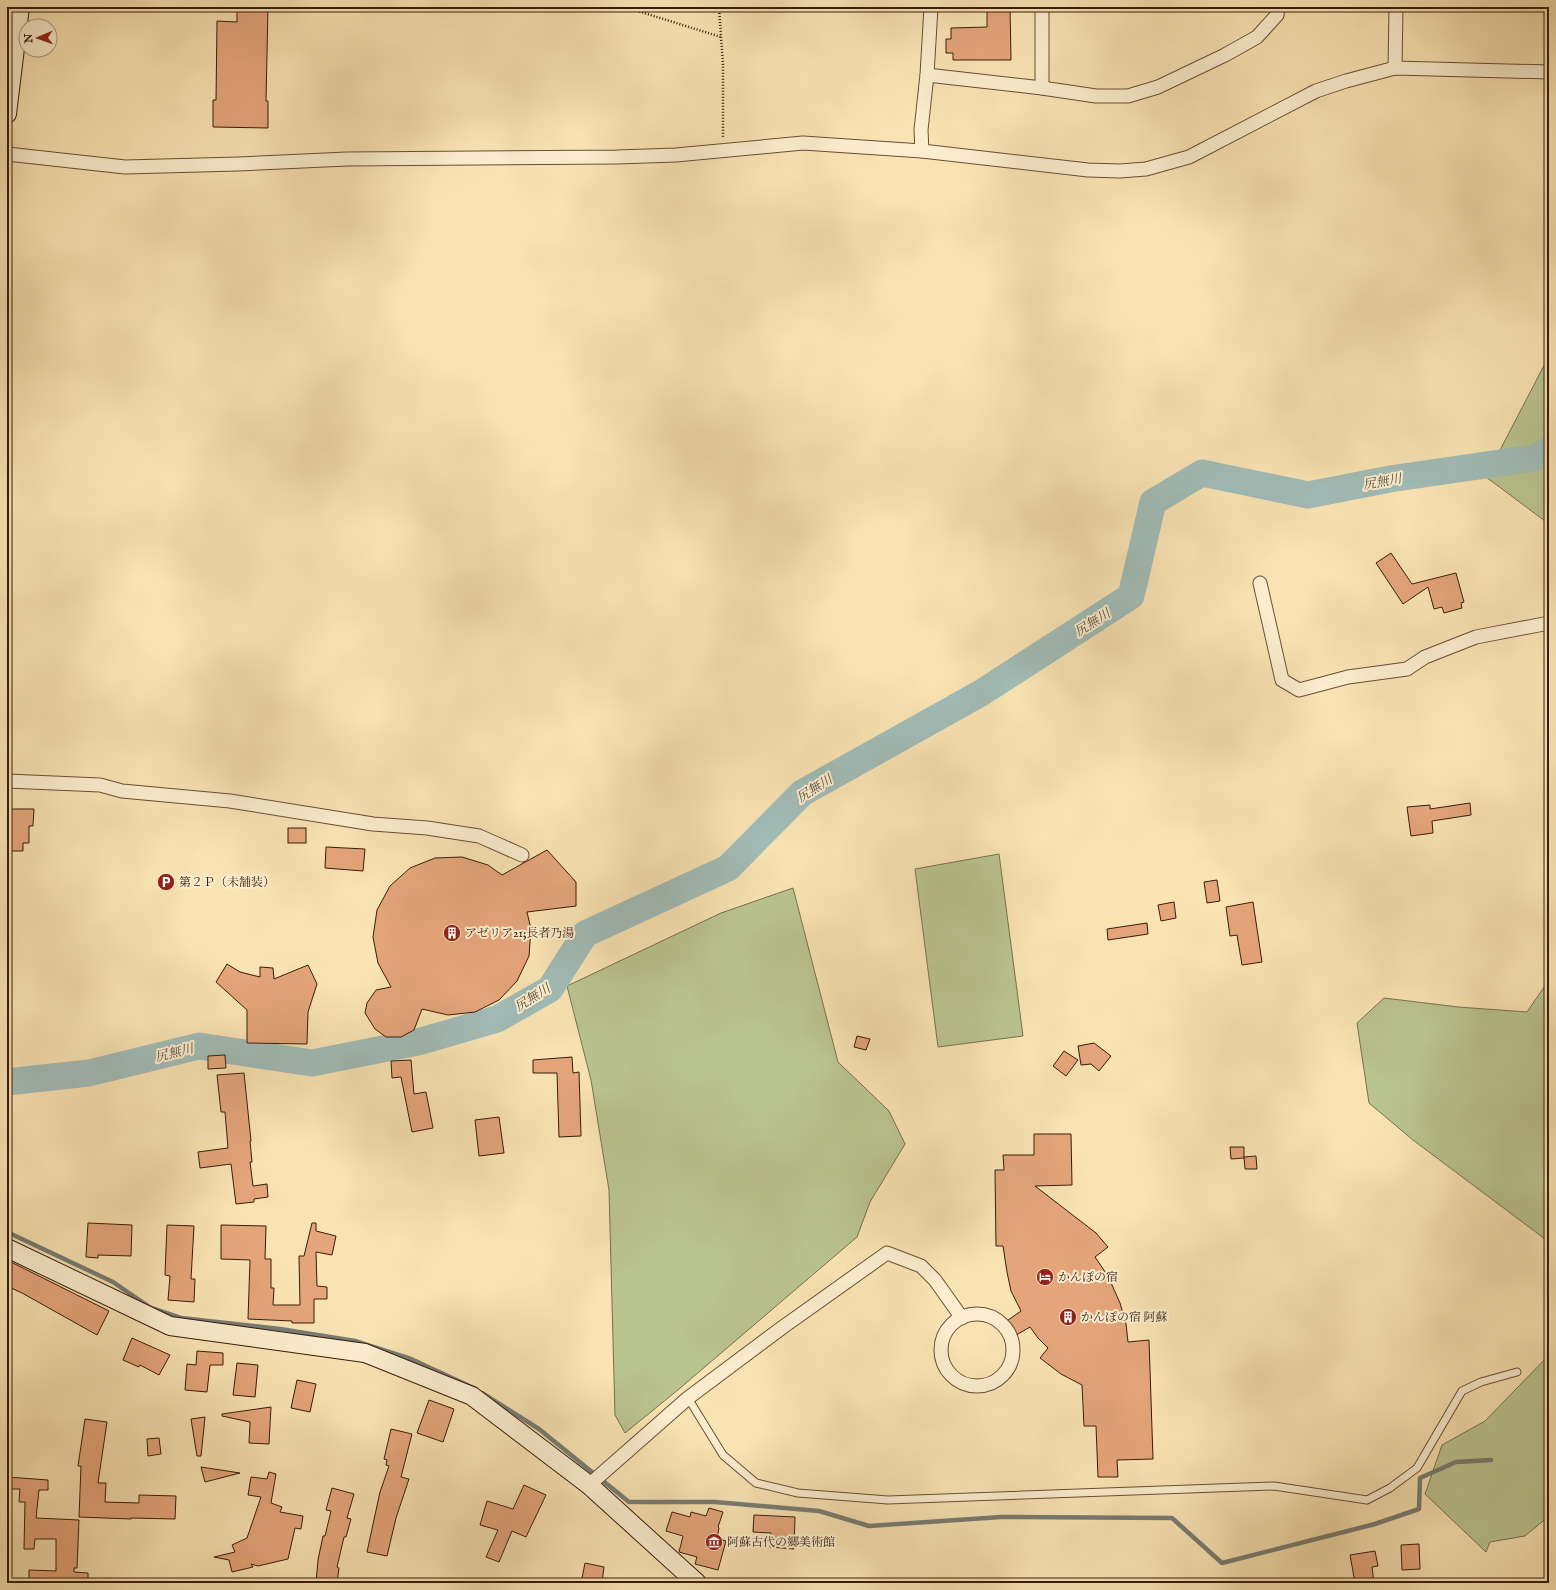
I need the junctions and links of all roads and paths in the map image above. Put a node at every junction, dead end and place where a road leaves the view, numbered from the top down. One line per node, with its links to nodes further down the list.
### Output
1 (20, 7): 13 (street)
2 (626, 7): 8 (path)
3 (719, 7): 8 (path)
4 (931, 7): 11 (street)
5 (1042, 7): 12 (street)
6 (1278, 7): 12 (street)
7 (1396, 7): 9 (street)
8 (721, 37): 14 (path)
9 (1395, 68): 10 (street); 15 (street)
10 (1549, 72)
11 (927, 75): 12 (street); 15 (street)
12 (1042, 88)
13 (7, 114)
14 (723, 150): 15 (street); 16 (street)
15 (922, 152)
16 (7, 154)
17 (1260, 583): 18 (street)
18 (1549, 623)
19 (7, 781): 20 (street)
20 (522, 855)
21 (7, 1248): 25 (street)
22 (962, 1318): 22 (street); 24 (street)
23 (1517, 1372): 24 (lane)
24 (688, 1398): 25 (street)
25 (589, 1484): 26 (street)
26 (697, 1583)

